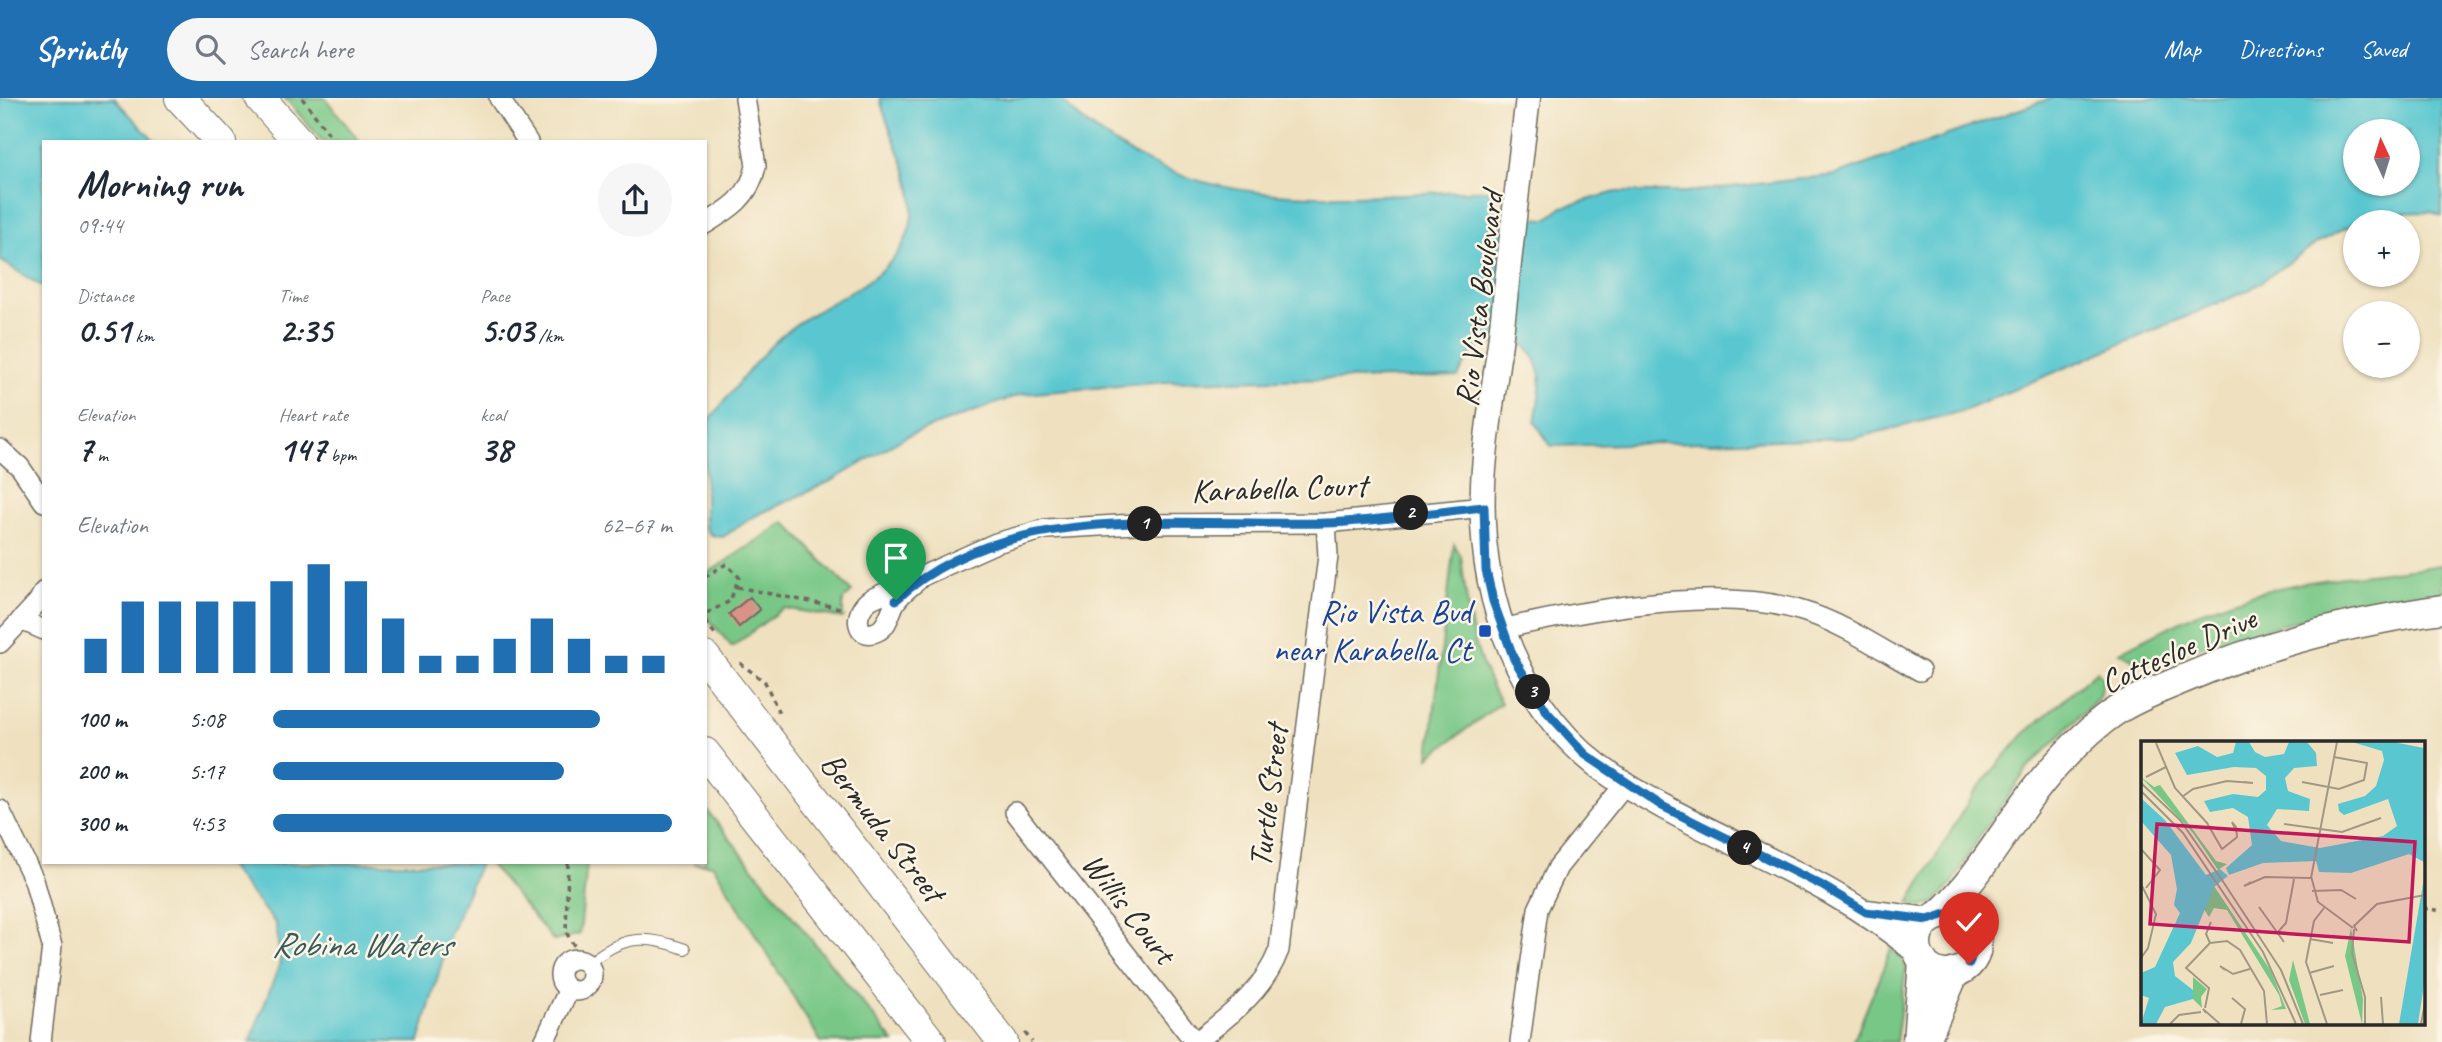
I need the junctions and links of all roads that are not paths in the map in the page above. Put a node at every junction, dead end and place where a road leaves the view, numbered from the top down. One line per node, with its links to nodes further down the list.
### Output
1 (180, 98): 9 (main road)
2 (260, 98): 10 (main road)
3 (499, 98): 11 (street)
4 (739, 98): 8 (street)
5 (746, 98): 8 (street)
6 (1528, 98): 12 (street, Rio Vista Boulevard)
7 (1536, 98): 12 (street, Rio Vista Boulevard)
8 (748, 118): 13 (street)
9 (219, 140)
10 (297, 140)
11 (527, 140)
12 (1519, 214): 16 (street, Rio Vista Boulevard)
13 (707, 223)
14 (0, 449): 15 (street)
15 (42, 499)
16 (1484, 507): 17 (street, Karabella Court); 23 (street, Rio Vista Boulevard)
17 (1326, 523): 18 (street, Karabella Court); 43 (street, Turtle Street)
18 (918, 580): 18 (street, Karabella Court)
19 (42, 594): 21 (street)
20 (2442, 609): 31 (main road, Cottesloe Drive)
21 (21, 620): 22 (street); 24 (street)
22 (42, 629)
23 (1502, 629): 26 (street); 28 (street, Rio Vista Boulevard)
24 (0, 643)
25 (707, 660): 42 (main road, Bermuda Street)
26 (1920, 671)
27 (707, 756): 41 (main road)
28 (1625, 784): 32 (street, Rio Vista Boulevard); 44 (street)
29 (0, 810): 39 (street)
30 (1015, 812): 43 (street, Willis Court)
31 (1995, 845): 33 (main road, Cottesloe Drive); 34 (main road, Cottesloe Drive)
32 (1866, 912): 33 (street, Rio Vista Boulevard); 36 (street, Rio Vista Boulevard)
33 (1933, 918): 34 (main road); 36 (main road)
34 (1971, 927): 38 (main road)
35 (685, 949): 37 (lane)
36 (1921, 957): 38 (main road); 45 (main road)
37 (584, 961): 40 (street)
38 (1955, 972): 46 (main road)
39 (41, 1042)
40 (544, 1042)
41 (931, 1042)
42 (1003, 1042)
43 (1195, 1042)
44 (1520, 1042)
45 (1917, 1042)
46 (1926, 1042)

